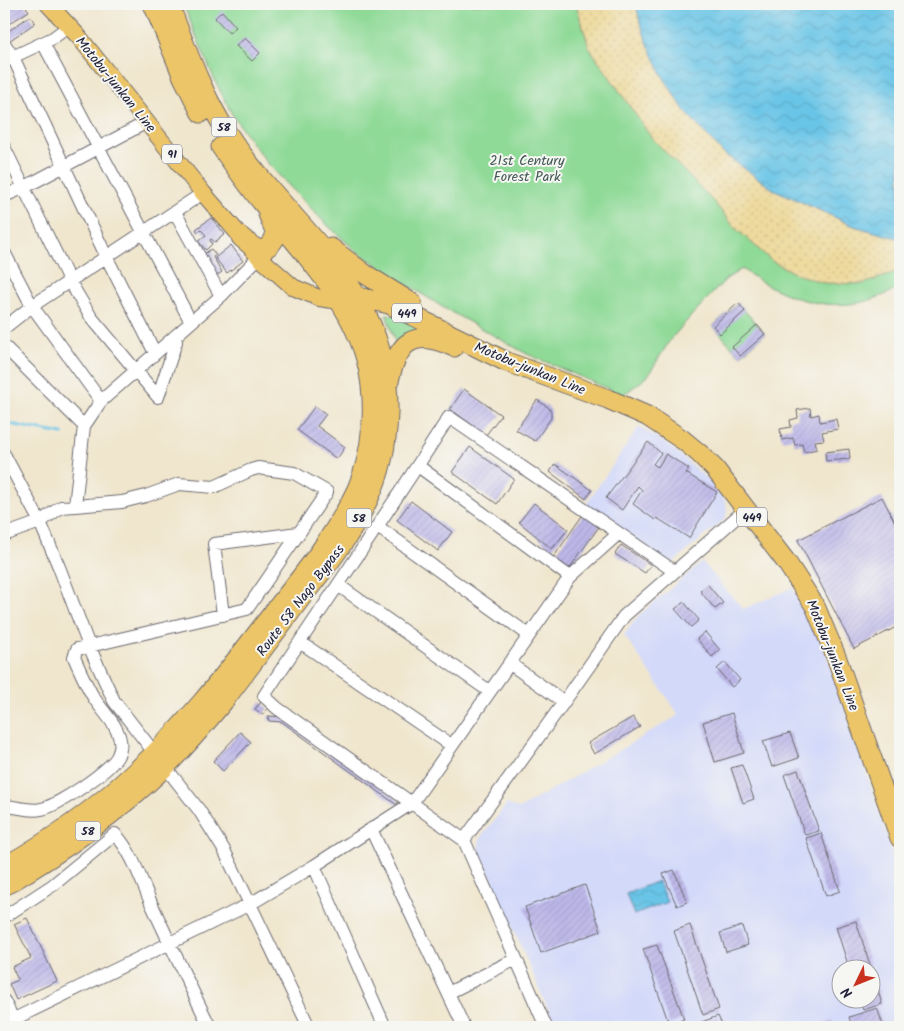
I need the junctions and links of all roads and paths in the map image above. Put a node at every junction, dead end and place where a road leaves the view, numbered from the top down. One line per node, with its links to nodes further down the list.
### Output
1 (48, 4): 4 (main road, Motobu-junkan Line / 91)
2 (153, 4): 15 (highway, Route 58 Nago Bypass / 58)
3 (169, 4): 17 (highway, Route 58 Nago Bypass / 58)
4 (69, 26): 6 (street); 8 (main road, Motobu-junkan Line / 91)
5 (4, 43): 7 (street)
6 (43, 43): 7 (street); 10 (street)
7 (8, 59): 11 (street)
8 (147, 122): 10 (street); 13 (main road, Motobu-junkan Line / 91)
9 (4, 147): 12 (street)
10 (99, 147): 11 (street); 18 (street)
11 (64, 166): 12 (street); 22 (street)
12 (23, 188): 14 (street); 23 (street)
13 (203, 192): 16 (street); 19 (main road, Motobu-junkan Line / 91)
14 (4, 196)
15 (262, 203): 19 (highway); 26 (highway, Route 58 Nago Bypass / 58)
16 (175, 212): 18 (street); 24 (street)
17 (308, 232): 25 (highway, Route 58 Nago Bypass / 58); 31 (highway)
18 (143, 233): 22 (street); 28 (street)
19 (241, 237): 21 (main road, Motobu-junkan Line / 91)
20 (4, 252): 27 (street)
21 (259, 257): 24 (street); 26 (main road, Motobu-junkan Line / 91)
22 (107, 258): 23 (street); 33 (street)
23 (70, 282): 27 (street); 35 (street)
24 (221, 296): 28 (street)
25 (358, 298): 26 (highway, Motobu-junkan Line / 449); 31 (highway, Motobu-junkan Line / 449); 36 (highway, Route 58 Nago Bypass / 58)
26 (340, 301): 60 (highway, Route 58 Nago Bypass / 58)
27 (32, 306): 29 (street); 37 (street)
28 (191, 322): 30 (street)
29 (4, 328)
30 (175, 336): 33 (street); 35 (street)
31 (453, 336): 34 (highway, Motobu-junkan Line / 449)
32 (4, 346): 38 (street)
33 (155, 353): 35 (street)
34 (507, 362): 36 (highway); 42 (highway, Motobu-junkan Line / 449)
35 (136, 370): 37 (street)
36 (387, 387): 48 (highway, Route 58 Nago Bypass / 58)
37 (101, 401): 38 (street)
38 (84, 426): 41 (street)
39 (6, 462): 43 (street)
40 (418, 466): 44 (street); 46 (street); 50 (street)
41 (75, 506): 43 (street); 45 (street)
42 (746, 509): 49 (street); 64 (highway, Motobu-junkan Line / 449)
43 (40, 522): 47 (street); 55 (street)
44 (378, 527): 48 (street); 53 (street)
45 (298, 534): 52 (street); 52 (street)
46 (618, 534): 49 (street); 50 (street)
47 (4, 535)
48 (350, 549): 51 (street); 60 (highway, Route 58 Nago Bypass / 58)
49 (674, 571): 58 (street)
50 (570, 577): 53 (street)
51 (338, 585): 54 (street); 57 (street)
52 (223, 615): 55 (street)
53 (529, 635): 56 (street)
54 (300, 642): 59 (street); 61 (street)
55 (89, 646): 60 (street); 62 (street)
56 (510, 663): 57 (street); 58 (street)
57 (489, 691): 59 (street)
58 (564, 702): 65 (street)
59 (451, 745): 61 (street)
60 (160, 760): 67 (highway, Route 58 Nago Bypass / 58); 68 (highway, Route 58 Nago Bypass / 58); 69 (street)
61 (412, 803): 63 (street); 65 (street)
62 (4, 806)
63 (371, 829): 66 (street); 73 (street)
64 (900, 838)
65 (464, 840): 72 (street)
66 (314, 866): 69 (street); 76 (street)
67 (4, 868)
68 (4, 886)
69 (250, 904): 71 (street); 78 (street)
70 (4, 917): 71 (street)
71 (170, 944): 75 (street); 77 (street)
72 (516, 959): 73 (street); 80 (street)
73 (448, 994): 79 (street)
74 (4, 1001): 75 (street)
75 (11, 1024)
76 (380, 1026)
77 (210, 1027)
78 (310, 1027)
79 (464, 1027)
80 (546, 1027)

